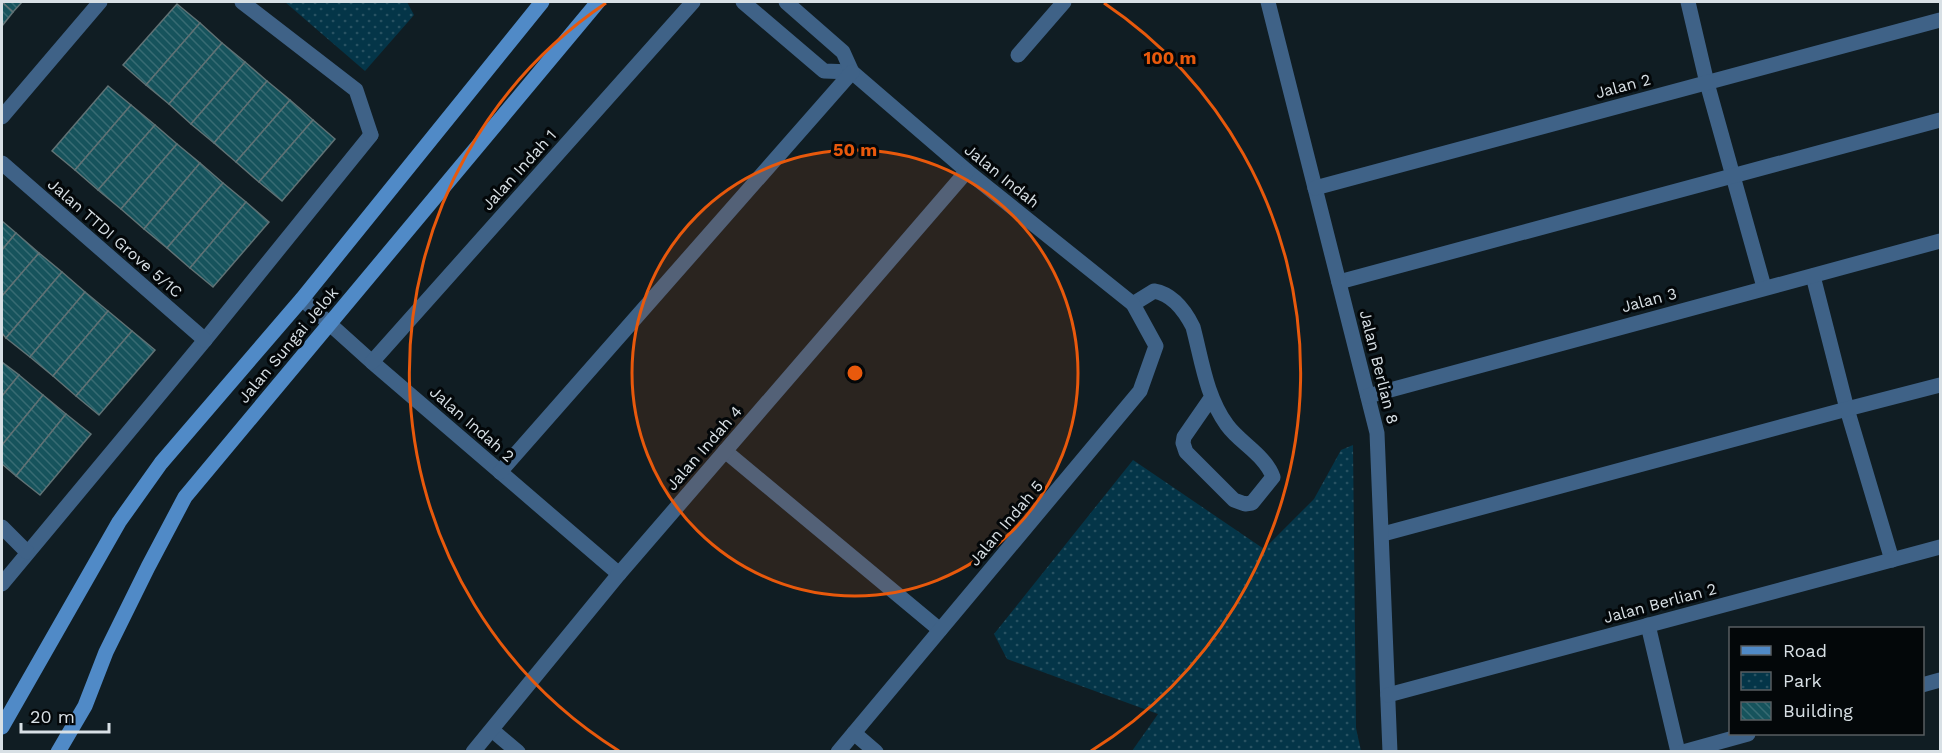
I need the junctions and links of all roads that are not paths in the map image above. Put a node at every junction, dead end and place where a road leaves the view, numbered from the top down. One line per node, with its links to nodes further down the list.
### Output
1 (100, 2): 15 (street)
2 (242, 2): 28 (street)
3 (542, 2): 25 (street, Jalan Sungai Jelok)
4 (598, 2): 27 (street, Jalan Sungai Jelok)
5 (693, 2): 29 (street, Jalan Indah 1)
6 (743, 2): 13 (street)
7 (786, 2): 13 (street, Jalan Indah)
8 (1064, 2): 12 (street)
9 (1268, 2): 20 (street, Jalan Berlian 8)
10 (1688, 2): 14 (street)
11 (1941, 20): 14 (street, Jalan 2)
12 (1018, 54)
13 (852, 72): 18 (street, Jalan Indah); 35 (street)
14 (1707, 83): 19 (street); 20 (street, Jalan 2)
15 (4, 110)
16 (1941, 120): 19 (street)
17 (2, 163): 28 (street, Jalan TTDI Grove 5/1C)
18 (967, 171): 26 (street, Jalan Indah); 34 (street, Jalan Indah 4)
19 (1734, 176): 23 (street); 24 (street)
20 (1315, 188): 23 (street, Jalan Berlian 8)
21 (1941, 241): 22 (street, Jalan 3)
22 (1813, 276): 24 (street, Jalan 3); 33 (street)
23 (1339, 282): 31 (street, Jalan Berlian 8)
24 (1764, 287): 31 (street, Jalan 3)
25 (302, 298): 27 (street, Jalan Indah 2); 48 (street, Jalan Sungai Jelok)
26 (1132, 303): 32 (street); 44 (street, Jalan Indah 5)
27 (329, 323): 29 (street, Jalan Indah 2); 54 (street, Jalan Sungai Jelok)
28 (205, 340): 39 (street)
29 (372, 362): 35 (street, Jalan Indah 2)
30 (1941, 386): 33 (street)
31 (1368, 396): 37 (street, Jalan Berlian 8)
32 (1211, 398): 32 (street)
33 (1847, 408): 37 (street); 40 (street)
34 (725, 451): 41 (street, Jalan Indah 4); 44 (street)
35 (500, 472): 41 (street, Jalan Indah 2)
36 (2, 527): 39 (street)
37 (1383, 534): 47 (street, Jalan Berlian 8)
38 (1941, 547): 40 (street, Jalan Berlian 2)
39 (27, 552): 42 (street)
40 (1892, 560): 43 (street, Jalan Berlian 2)
41 (619, 574): 51 (street, Jalan Indah 4)
42 (2, 584)
43 (1648, 625): 47 (street, Jalan Berlian 2); 60 (street)
44 (940, 630): 52 (street, Jalan Indah 5)
45 (1941, 680): 46 (street)
46 (1924, 685)
47 (1388, 695): 59 (street, Jalan Berlian 8)
48 (17, 702): 49 (street); 50 (street, Jalan Sungai Jelok)
49 (2, 714)
50 (2, 727)
51 (492, 729): 55 (street, Jalan Indah 4); 56 (street)
52 (854, 733): 57 (street, Jalan Indah 5); 58 (street)
53 (1744, 735): 60 (street)
54 (59, 750)
55 (473, 752)
56 (518, 752)
57 (838, 752)
58 (876, 752)
59 (1390, 752)
60 (1681, 752)

